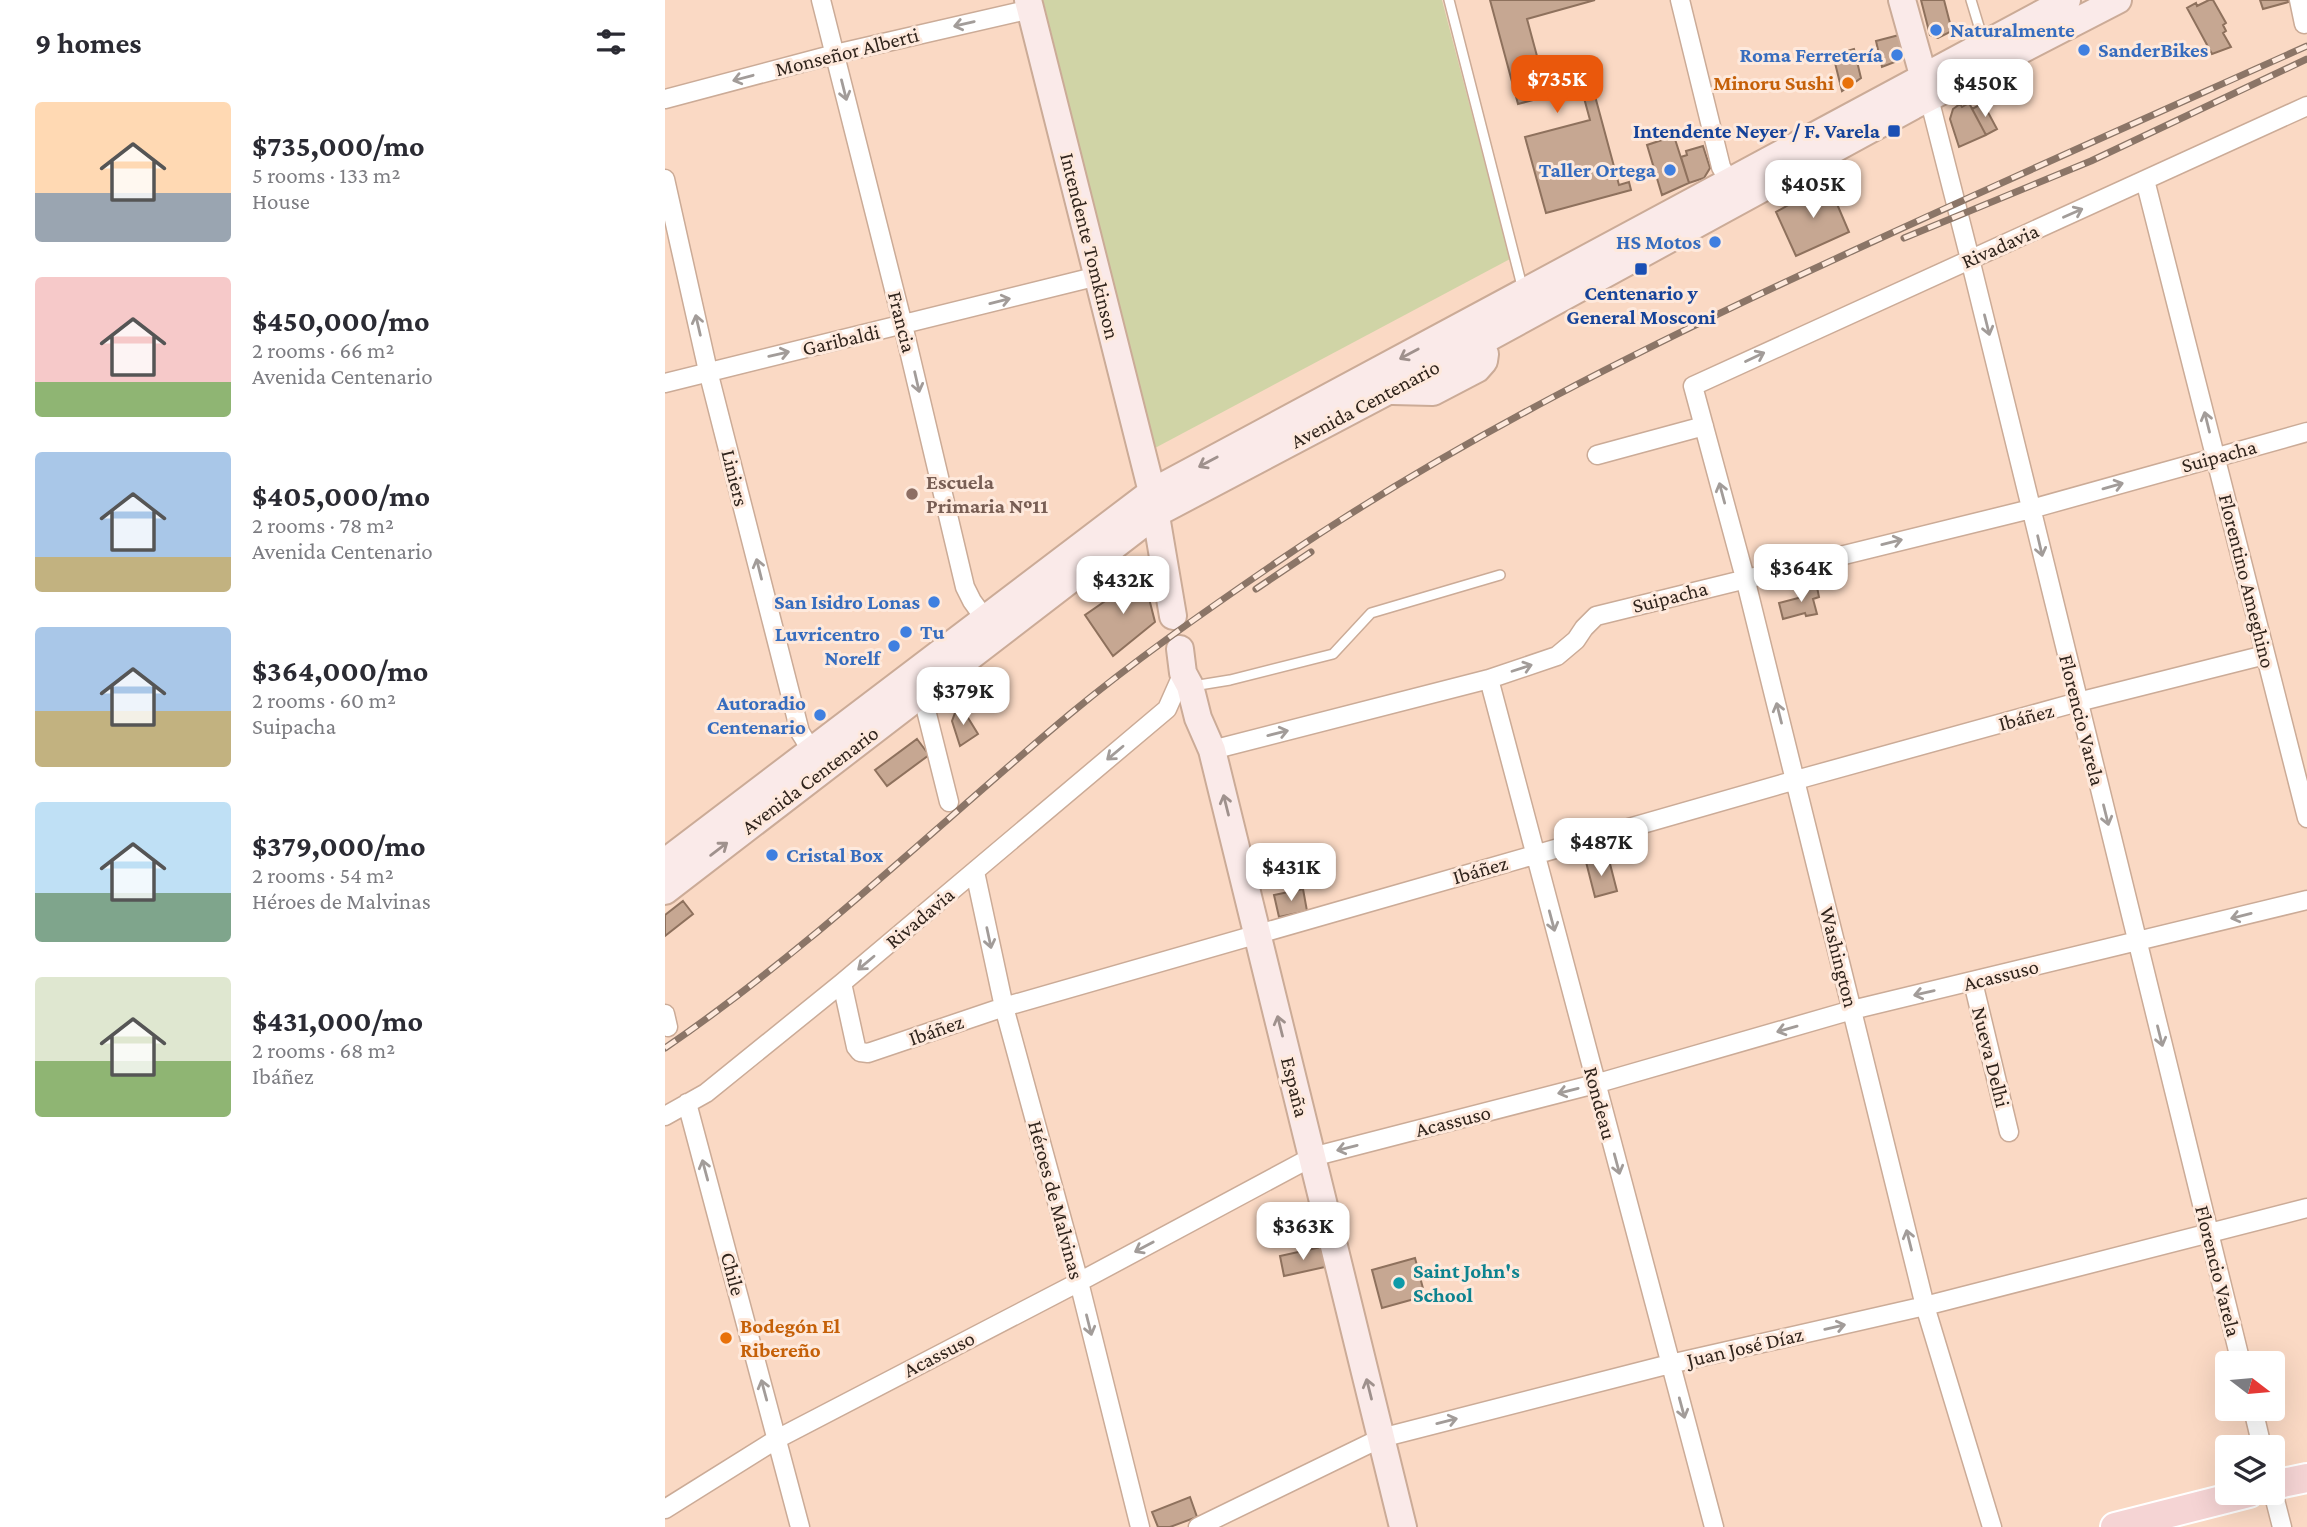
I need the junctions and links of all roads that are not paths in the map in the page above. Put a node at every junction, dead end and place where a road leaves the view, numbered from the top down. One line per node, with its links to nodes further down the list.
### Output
1 (821, 0): 12 (street, Francia)
2 (1449, 0): 21 (lane)
3 (1680, 0): 18 (street)
4 (1902, 0): 13 (main road)
5 (1972, 0): 11 (lane)
6 (2067, 0): 11 (main road, Avenida Centenario)
7 (2118, 0): 13 (main road, Avenida Centenario)
8 (2299, 0): 10 (street)
9 (1030, 4): 12 (street, Monseñor Alberti, one-way to 12); 20 (main road, Intendente Tomkinson)
10 (2304, 24)
11 (1985, 44): 13 (main road, Avenida Centenario)
12 (835, 54): 14 (street, Monseñor Alberti, one-way to 14); 22 (street, Francia, one-way to 22)
13 (1926, 88): 18 (main road, Avenida Centenario); 19 (street, Florencio Varela)
14 (665, 99)
15 (2307, 106): 17 (street, Rivadavia)
16 (665, 180): 24 (street, Liniers, one-way to 16)
17 (2145, 180): 19 (street, Rivadavia, one-way to 17); 30 (street, Florentino Ameghino, one-way to 17)
18 (1735, 192): 21 (main road, Avenida Centenario); 23 (main road, Avenida Centenario)
19 (1971, 259): 26 (street, Rivadavia, one-way to 19); 32 (street, Florencio Varela, one-way to 32)
20 (1098, 276): 22 (street, Garibaldi, one-way to 20); 31 (main road, Intendente Tomkinson)
21 (1524, 292): 23 (main road, Avenida Centenario)
22 (903, 324): 24 (street, Garibaldi, one-way to 22); 36 (street, Francia, one-way to 36)
23 (1474, 333): 31 (main road, Avenida Centenario, one-way to 31); 31 (main road, Avenida Centenario)
24 (708, 371): 25 (street, Garibaldi); 45 (street, Liniers, one-way to 24)
25 (665, 383)
26 (1692, 386): 27 (street, Washington)
27 (1704, 426): 29 (street); 34 (street, Washington, one-way to 27)
28 (2307, 432): 30 (street, Suipacha)
29 (1597, 455)
30 (2215, 457): 32 (street, Suipacha, one-way to 30); 37 (street, Florentino Ameghino)
31 (1155, 503): 35 (main road); 36 (main road, Avenida Centenario)
32 (2031, 509): 34 (street, Suipacha, one-way to 32); 41 (street, Florencio Varela, one-way to 41)
33 (1500, 575): 38 (lane)
34 (1745, 578): 39 (street, Suipacha, one-way to 34); 46 (street, Washington, one-way to 34)
35 (1173, 616)
36 (991, 628): 40 (main road, Avenida Centenario); 45 (main road, Avenida Centenario)
37 (2265, 655): 41 (street, Ibáñez); 48 (street, Florentino Ameghino)
38 (1185, 669): 42 (street, Rivadavia); 43 (main road, España)
39 (1489, 679): 44 (street, Suipacha, one-way to 39); 49 (street, Rondeau)
40 (922, 694): 45 (main road, Avenida Centenario); 47 (street)
41 (2078, 702): 46 (street, Ibáñez); 55 (street, Florencio Varela, one-way to 55)
42 (1167, 709): 43 (street); 51 (street, Rivadavia, one-way to 51)
43 (1198, 718): 44 (main road, España)
44 (1212, 750): 54 (main road, España, one-way to 44)
45 (818, 760): 50 (main road, Avenida Centenario); 52 (main road, Avenida Centenario, one-way to 45)
46 (1796, 780): 49 (street, Ibáñez); 59 (street, Washington)
47 (949, 802)
48 (2307, 818)
49 (1534, 855): 54 (street, Ibáñez); 60 (street, Rondeau, one-way to 60)
50 (665, 862)
51 (975, 872): 57 (street, Rivadavia, one-way to 57); 58 (street, Héroes de Malvinas, one-way to 58)
52 (665, 891)
53 (2307, 900): 55 (street, Acassuso, one-way to 55)
54 (1257, 934): 58 (street, Ibáñez); 64 (main road, España, one-way to 54)
55 (2137, 941): 56 (street, Acassuso); 66 (street, Florencio Varela, one-way to 66)
56 (1973, 982): 59 (street, Acassuso, one-way to 59); 63 (street, Nueva Delhi)
57 (842, 983): 58 (street, Ibáñez); 61 (street, Rivadavia)
58 (1004, 1007): 67 (street, Héroes de Malvinas)
59 (1852, 1010): 60 (street, Acassuso, one-way to 60); 68 (street, Washington, one-way to 59)
60 (1595, 1084): 64 (street, Acassuso, one-way to 64); 70 (street, Rondeau, one-way to 70)
61 (688, 1103): 62 (street, Rivadavia); 72 (street, Chile, one-way to 61)
62 (665, 1116)
63 (2009, 1132)
64 (1312, 1157): 67 (street, Acassuso, one-way to 67); 71 (main road, España, one-way to 64)
65 (2307, 1208): 66 (street, Juan José Díaz)
66 (2209, 1233): 68 (street, Juan José Díaz); 69 (street, Florencio Varela)
67 (1079, 1282): 72 (street, Acassuso); 79 (street, Héroes de Malvinas, one-way to 79)
68 (1926, 1306): 70 (street, Juan José Díaz, one-way to 68); 83 (street, Washington)
69 (2238, 1351)
70 (1670, 1364): 71 (street, Juan José Díaz, one-way to 70); 82 (street, Rondeau, one-way to 82)
71 (1381, 1438): 80 (street, Juan José Díaz); 81 (main road, España)
72 (776, 1439): 77 (street, Acassuso); 78 (street, Chile)
73 (2307, 1478): 74 (main road)
74 (2285, 1483)
75 (2215, 1502): 84 (main road)
76 (2276, 1505): 85 (street)
77 (665, 1509)
78 (800, 1527)
79 (1140, 1527)
80 (1198, 1527)
81 (1403, 1527)
82 (1714, 1527)
83 (1992, 1527)
84 (2115, 1527)
85 (2282, 1527)

